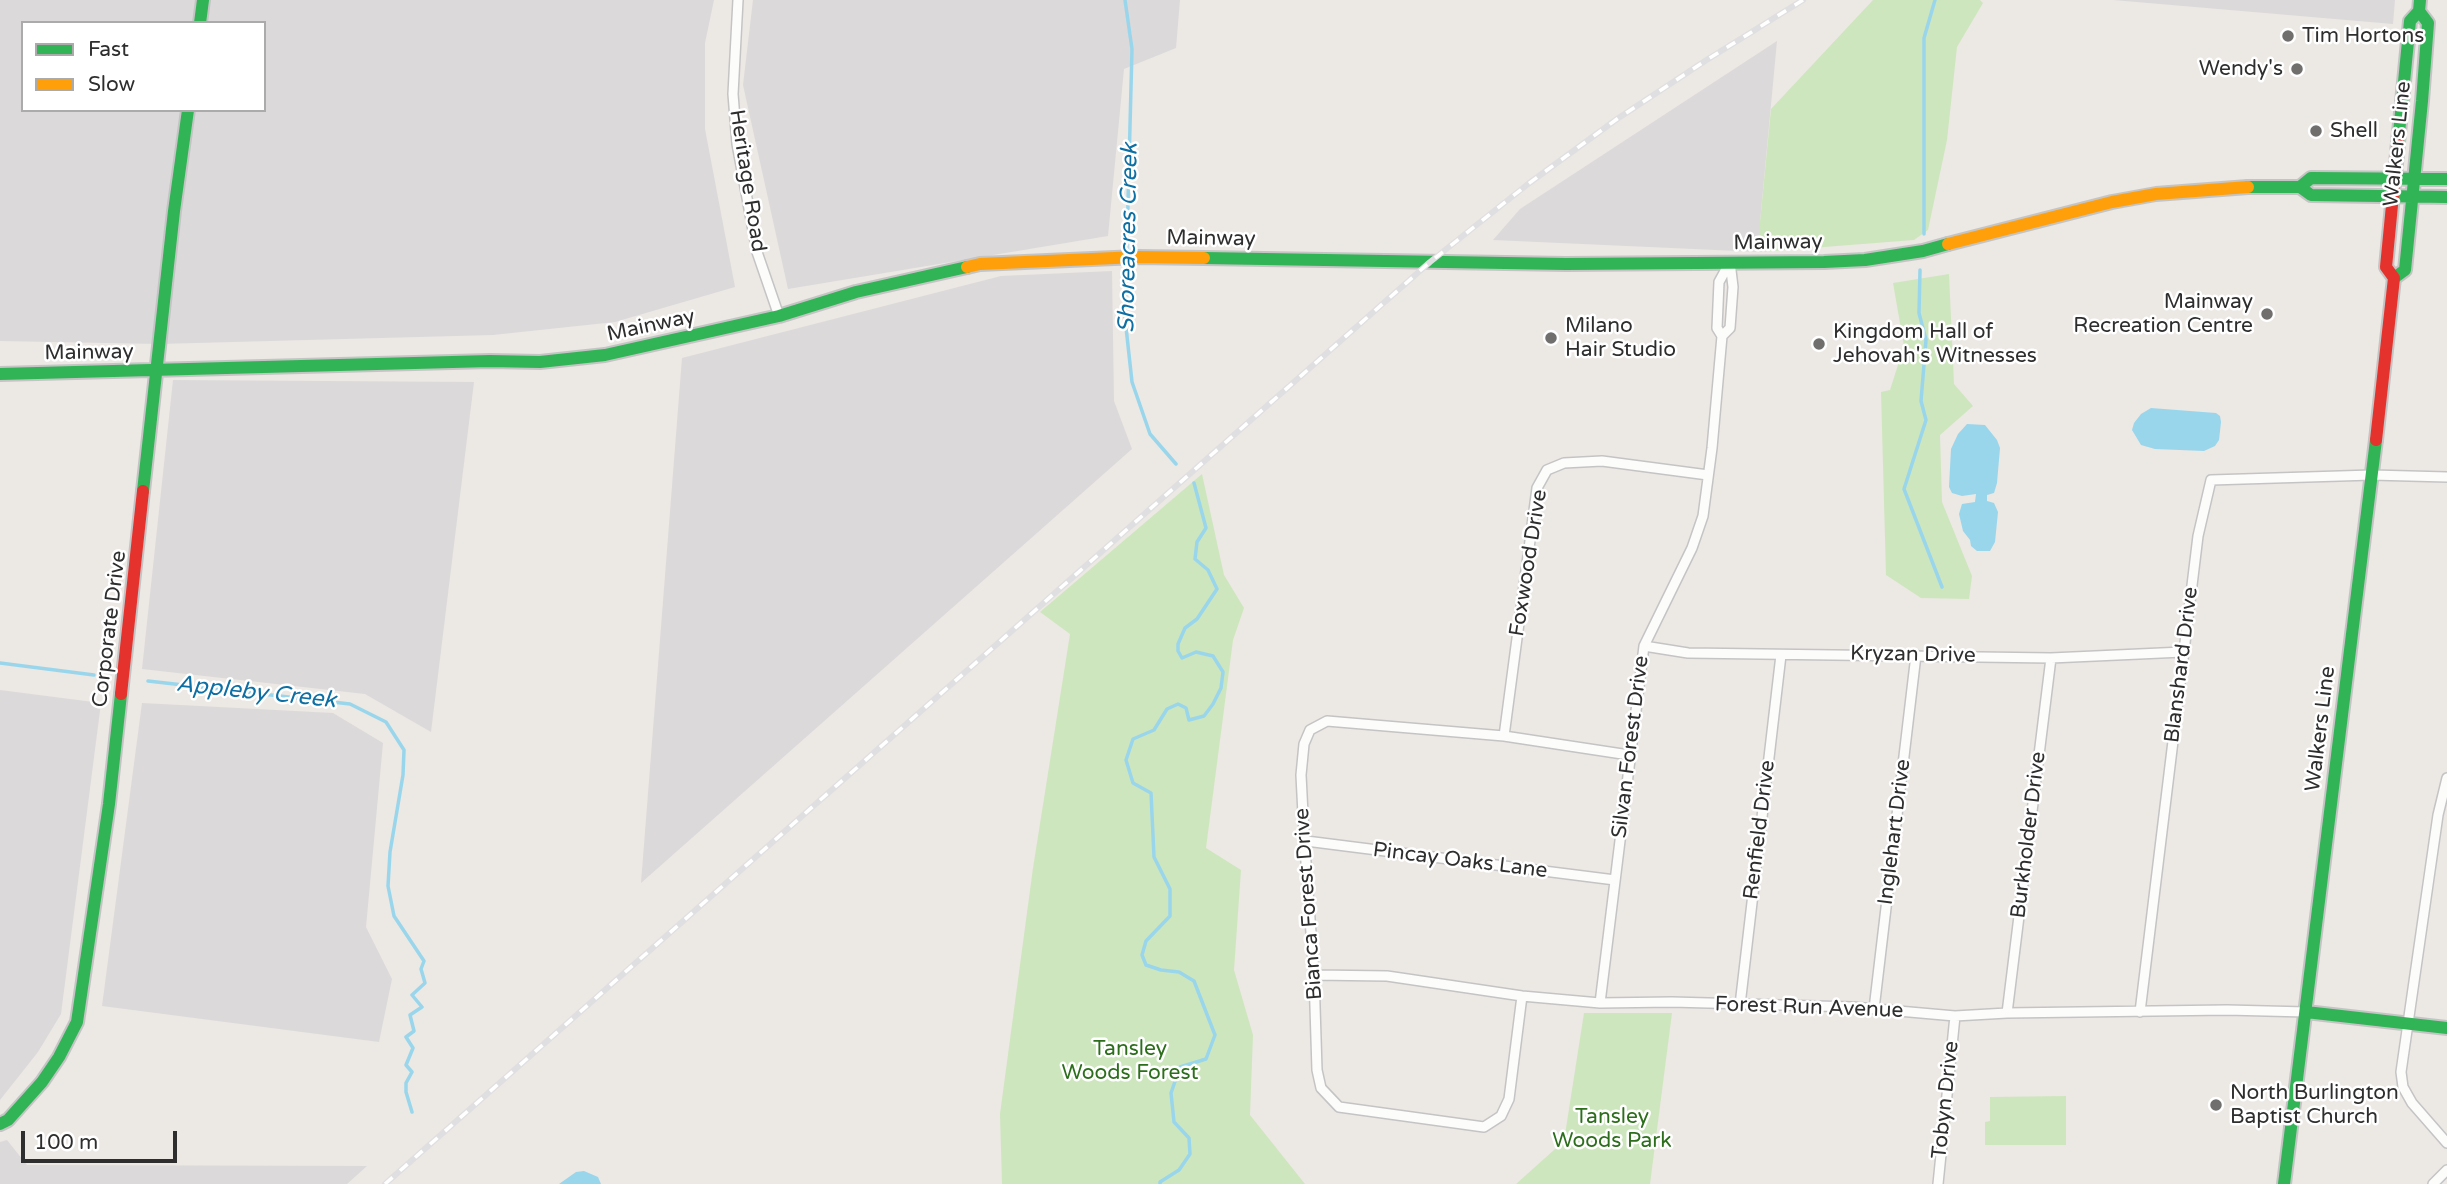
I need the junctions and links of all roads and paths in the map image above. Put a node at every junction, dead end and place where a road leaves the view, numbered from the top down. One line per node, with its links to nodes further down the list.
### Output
1 (203, 0): 4 (street)
2 (738, 0): 15 (street, Heritage Road)
3 (2419, 6): 6 (street, Walkers Line); 7 (street, Walkers Line)
4 (200, 21)
5 (188, 112): 17 (street, Corporate Drive)
6 (2396, 177): 7 (street, Mainway); 9 (street, Mainway); 10 (street, Walkers Line)
7 (2414, 177): 8 (street, Mainway); 11 (street, Walkers Line)
8 (2447, 179)
9 (2300, 187): 10 (street, Mainway); 13 (street, Mainway)
10 (2394, 197): 11 (street, Mainway); 14 (street, Walkers Line)
11 (2412, 197): 12 (street, Mainway); 14 (street, Walkers Line)
12 (2447, 197)
13 (1730, 262): 15 (street, Mainway); 16 (street, Silvan Forest Drive); 16 (street, Silvan Forest Drive)
14 (2394, 278): 20 (street, Walkers Line)
15 (779, 316): 17 (street, Mainway)
16 (1722, 336): 19 (street, Silvan Forest Drive)
17 (158, 371): 18 (street, Mainway); 43 (street, Corporate Drive)
18 (0, 374)
19 (1707, 475): 22 (street, Silvan Forest Drive); 27 (street, Foxwood Drive)
20 (2372, 475): 21 (street); 23 (street, Blanshard Drive); 38 (street, Walkers Line)
21 (2447, 477)
22 (1644, 646): 24 (street, Kryzan Drive); 28 (street, Silvan Forest Drive)
23 (2183, 652): 26 (street, Kryzan Drive); 37 (street, Blanshard Drive)
24 (1781, 654): 25 (street, Kryzan Drive); 35 (street, Renfield Drive)
25 (1916, 655): 26 (street, Kryzan Drive); 36 (street, Inglehart Drive)
26 (2051, 658): 39 (street, Burkholder Drive)
27 (1504, 736): 28 (street, Bianca Forest Drive); 30 (street, Bianca Forest Drive)
28 (1629, 755): 31 (street, Silvan Forest Drive)
29 (2447, 778): 41 (street)
30 (1306, 841): 31 (street, Pincay Oaks Lane); 32 (street, Bianca Forest Drive)
31 (1615, 880): 34 (street, Silvan Forest Drive)
32 (1314, 975): 33 (street, Forest Run Avenue); 33 (street, Bianca Forest Drive)
33 (1522, 996): 34 (street, Forest Run Avenue)
34 (1600, 1003): 35 (street, Forest Run Avenue)
35 (1740, 1005): 36 (street, Forest Run Avenue)
36 (1874, 1009): 40 (street, Forest Run Avenue)
37 (2140, 1012): 38 (street, Forest Run Avenue); 39 (street, Forest Run Avenue)
38 (2306, 1012): 41 (street); 47 (street, Walkers Line)
39 (2007, 1013): 40 (street, Forest Run Avenue)
40 (1955, 1016): 46 (street, Tobyn Drive)
41 (2407, 1024): 42 (street); 44 (street)
42 (2447, 1028)
43 (0, 1124)
44 (2447, 1143)
45 (2447, 1170): 48 (street)
46 (1938, 1184)
47 (2284, 1184)
48 (2433, 1184)

